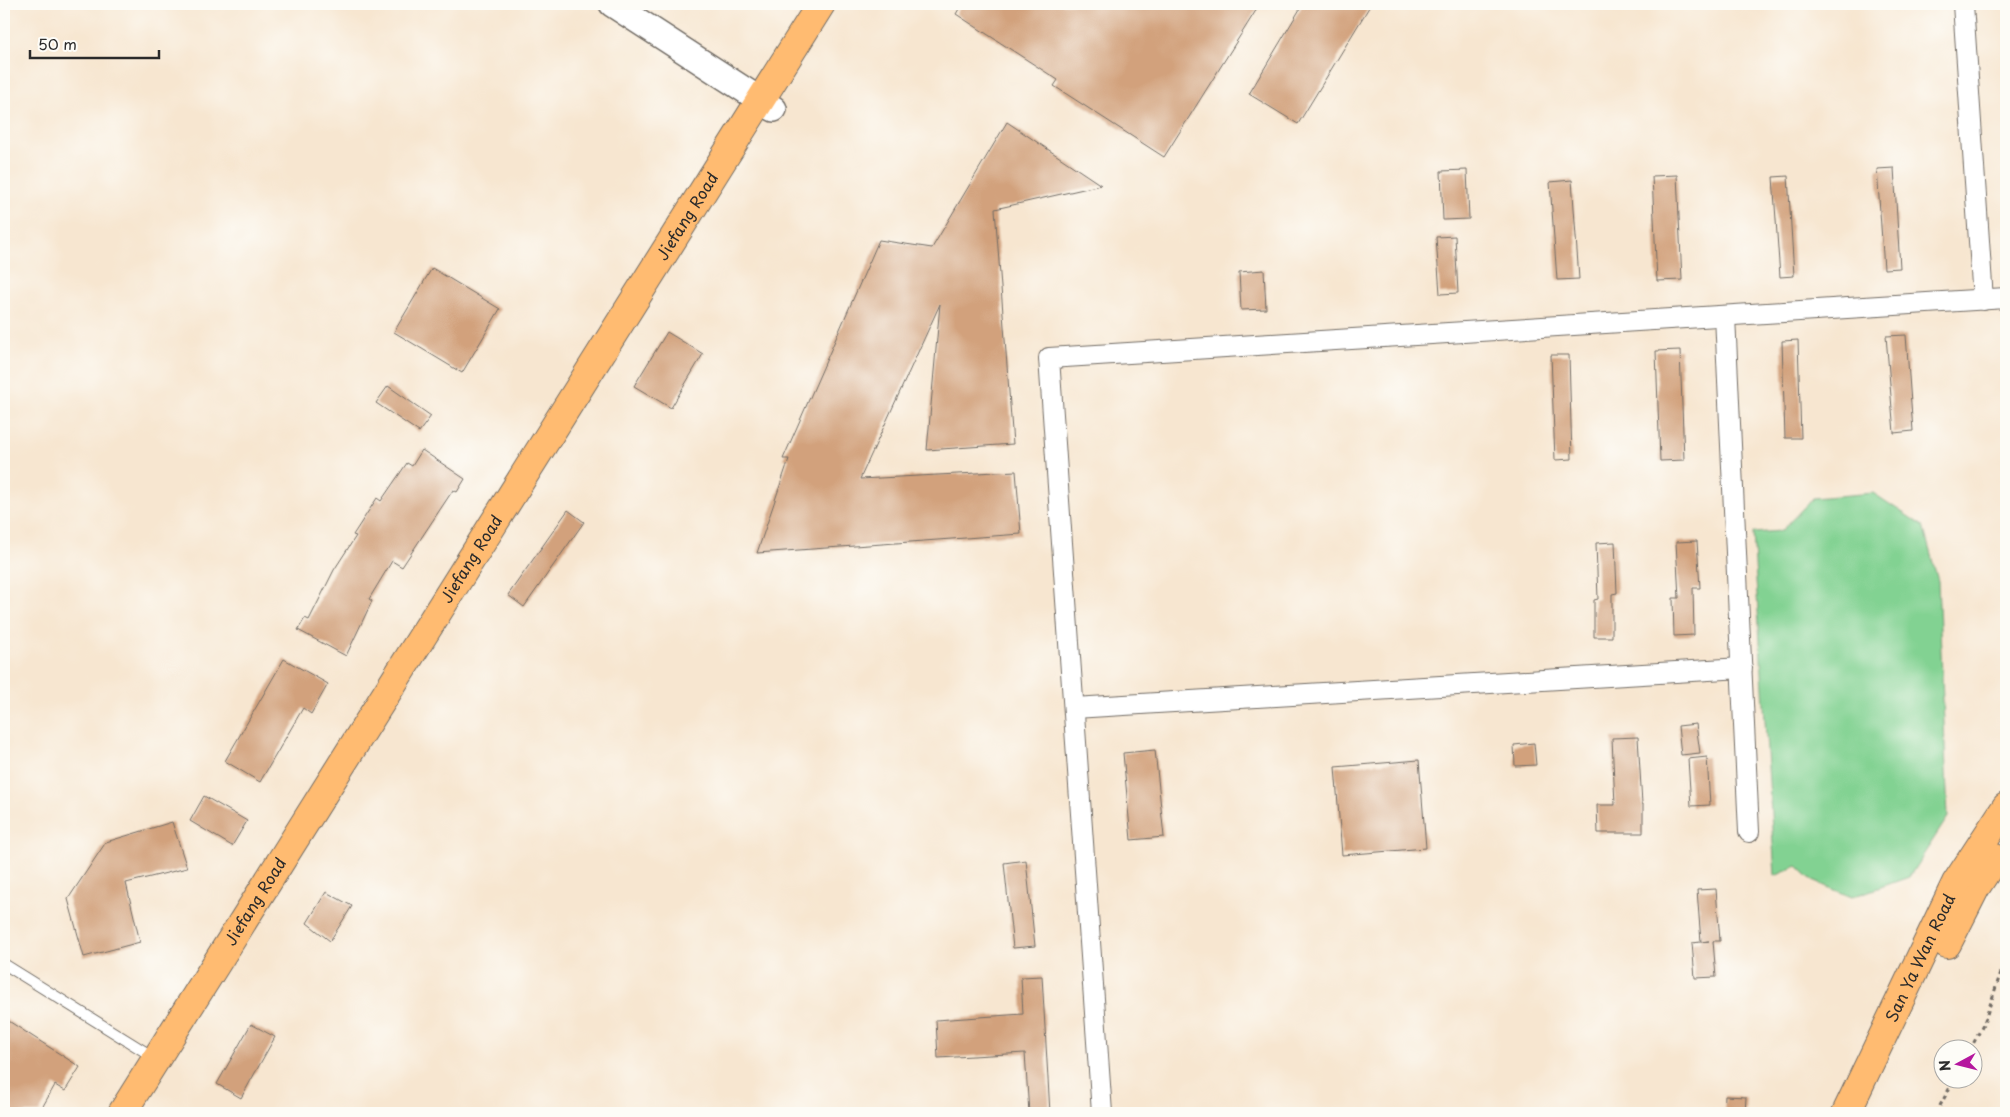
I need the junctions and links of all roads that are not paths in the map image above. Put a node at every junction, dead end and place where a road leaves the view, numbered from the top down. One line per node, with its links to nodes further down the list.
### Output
1 (612, 4): 5 (street)
2 (821, 4): 5 (main road, Jiefang Road)
3 (838, 4): 5 (main road)
4 (1963, 4): 7 (street)
5 (768, 105): 15 (main road, Jiefang Road); 17 (main road)
6 (2006, 298): 7 (street)
7 (1983, 300): 8 (street)
8 (1725, 316): 9 (street); 10 (street)
9 (1742, 668): 10 (street); 12 (street)
10 (1074, 708): 18 (street)
11 (2006, 807): 19 (main road, San Ya Wan Road)
12 (1749, 832)
13 (2006, 841): 20 (main road, San Ya Wan Road)
14 (4, 964): 15 (lane)
15 (156, 1058): 16 (main road, Jiefang Road)
16 (122, 1113)
17 (144, 1113)
18 (1102, 1113)
19 (1846, 1113)
20 (1862, 1113)

